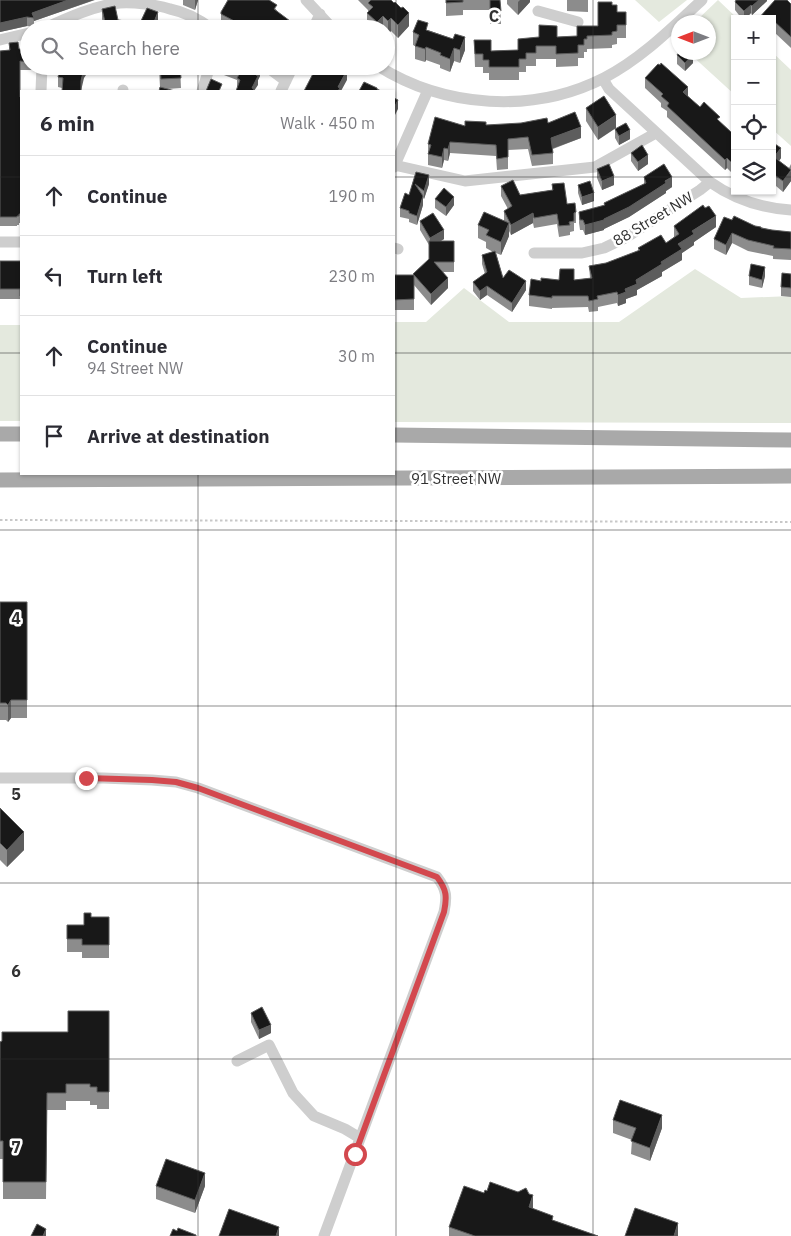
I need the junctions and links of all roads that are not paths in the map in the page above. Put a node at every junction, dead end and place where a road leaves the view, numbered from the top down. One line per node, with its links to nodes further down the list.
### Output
1 (306, 0): 4 (street)
2 (702, 0): 16 (street)
3 (538, 11): 9 (street)
4 (320, 14): 7 (street); 8 (street)
5 (62, 20): 6 (street)
6 (198, 20)
7 (317, 20)
8 (325, 20)
9 (578, 22)
10 (20, 35): 11 (street)
11 (0, 40)
12 (42, 75): 18 (street)
13 (207, 75): 19 (street)
14 (274, 75): 17 (street)
15 (395, 75): 20 (street)
16 (603, 79): 20 (street); 21 (street, 88 Street NW)
17 (283, 86)
18 (42, 90)
19 (202, 90)
20 (428, 90): 22 (street)
21 (656, 133): 23 (street); 24 (street, 88 Street NW)
22 (395, 164)
23 (395, 166)
24 (710, 182): 25 (street, 88 Street NW); 28 (street, 88 Street NW)
25 (791, 210)
26 (0, 242): 27 (street)
27 (20, 242)
28 (534, 253)
29 (0, 434): 30 (main road)
30 (20, 434)
31 (395, 435): 32 (main road)
32 (791, 440)
33 (791, 476): 34 (main road, 91 Street NW)
34 (0, 480)
35 (0, 778): 37 (street)
36 (237, 1061): 37 (street)
37 (360, 1138): 38 (street)
38 (324, 1236)

